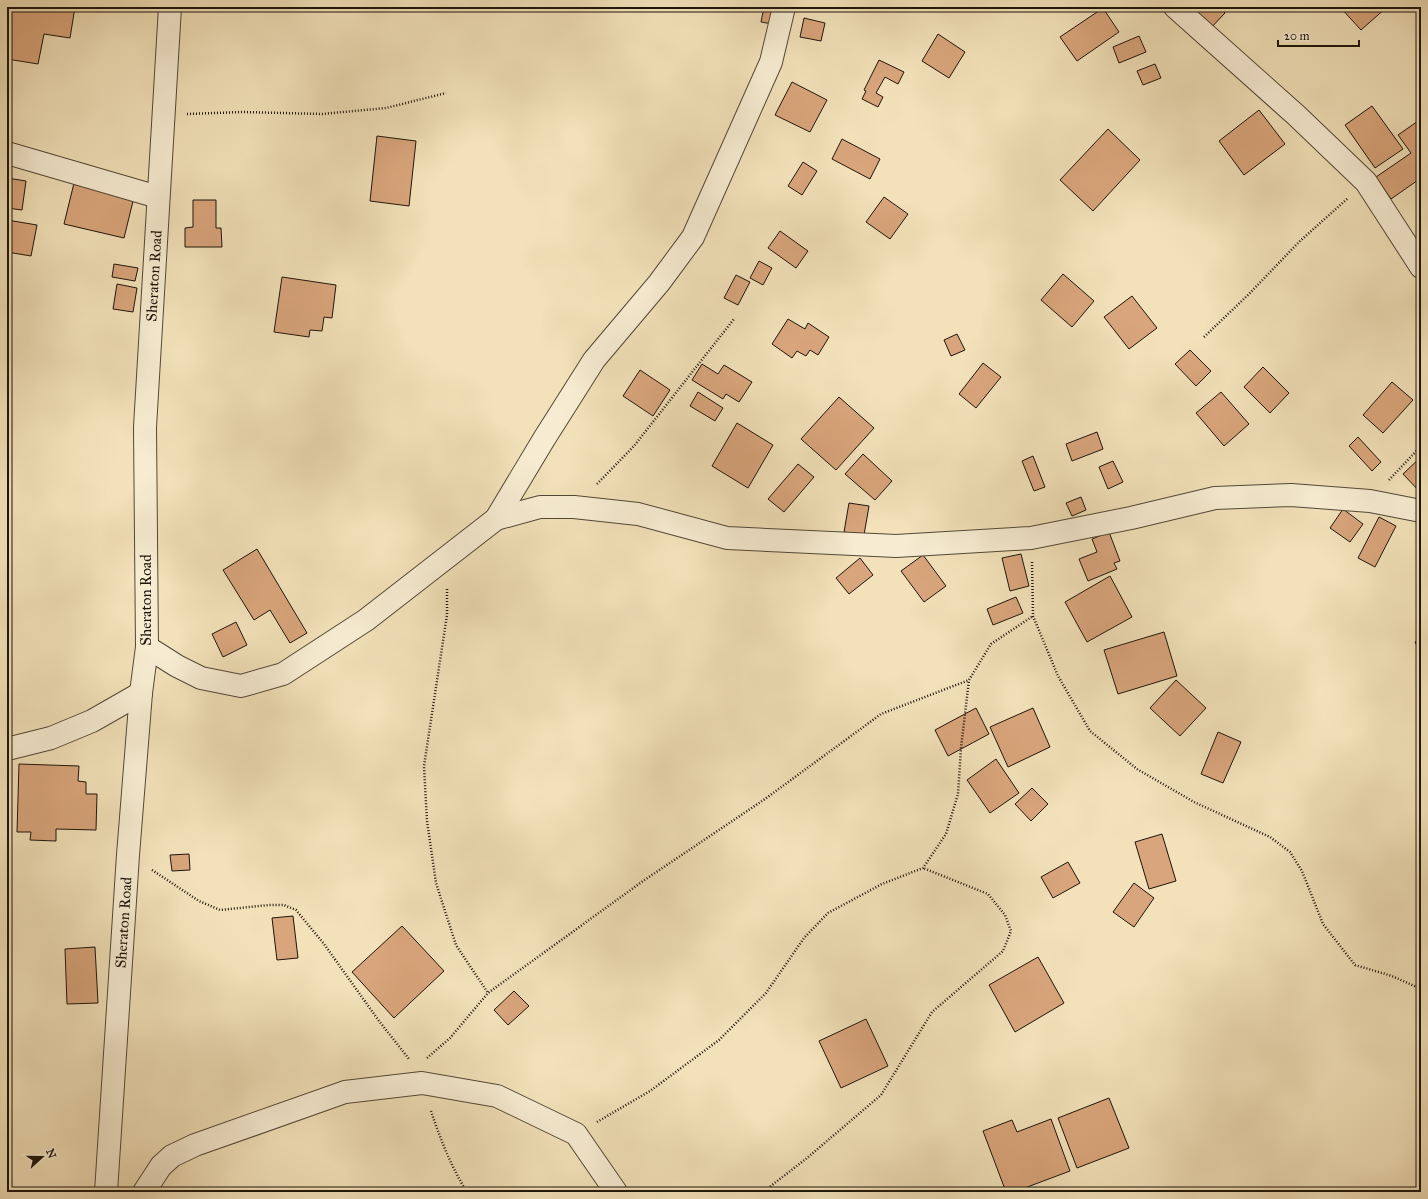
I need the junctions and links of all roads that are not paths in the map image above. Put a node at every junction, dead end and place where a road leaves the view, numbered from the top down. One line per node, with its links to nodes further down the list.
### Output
1 (170, 7): 5 (street, Sheraton Road)
2 (784, 7): 8 (street)
3 (1175, 7): 6 (street)
4 (7, 153): 5 (street)
5 (158, 197): 9 (street, Sheraton Road)
6 (1421, 267)
7 (1421, 511): 8 (street)
8 (496, 519): 9 (street)
9 (147, 647): 10 (street, Sheraton Road)
10 (141, 693): 11 (street); 12 (street, Sheraton Road)
11 (7, 749)
12 (106, 1192)
13 (144, 1192): 14 (street)
14 (616, 1192)

